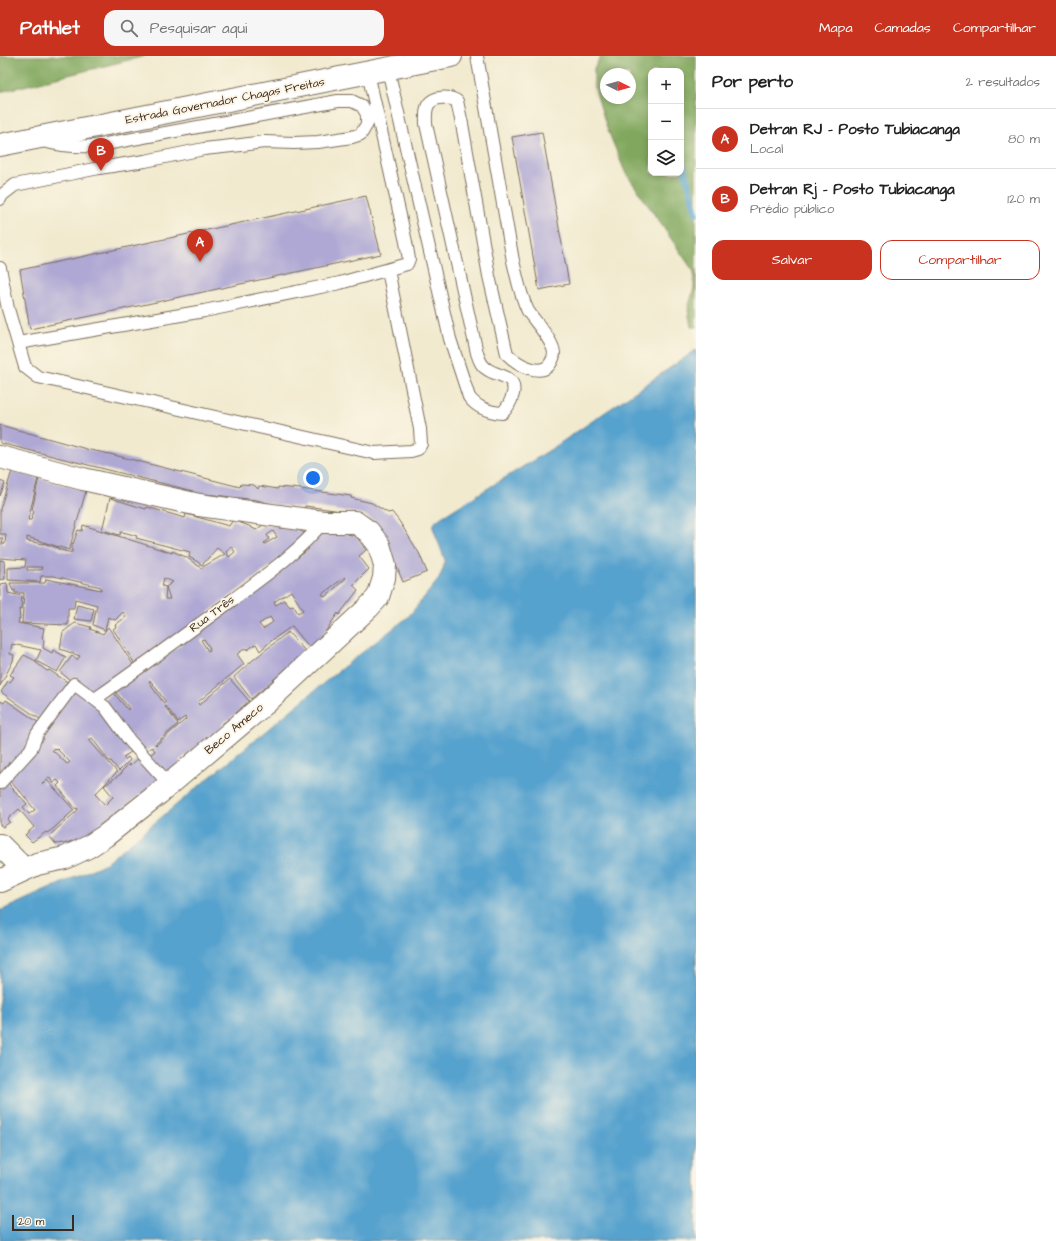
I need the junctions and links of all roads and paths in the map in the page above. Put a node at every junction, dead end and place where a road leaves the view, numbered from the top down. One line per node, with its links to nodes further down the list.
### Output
1 (451, 56): 3 (street, Estrada Governador Chagas Freitas)
2 (477, 56): 3 (lane)
3 (378, 71): 4 (street, Estrada Governador Chagas Freitas); 8 (lane)
4 (26, 139): 5 (street, Estrada Governador Chagas Freitas); 6 (lane)
5 (0, 145)
6 (0, 199)
7 (0, 268): 9 (lane)
8 (388, 270): 9 (lane); 9 (lane)
9 (18, 342)
10 (0, 457): 11 (street)
11 (323, 522): 12 (lane, Rua Três); 14 (street, Beco Ameco)
12 (95, 699): 13 (lane); 14 (lane)
13 (0, 783)
14 (169, 784): 16 (street, Beco Ameco)
15 (0, 845): 16 (street)
16 (24, 869): 17 (street, Beco Ameco)
17 (0, 881)

